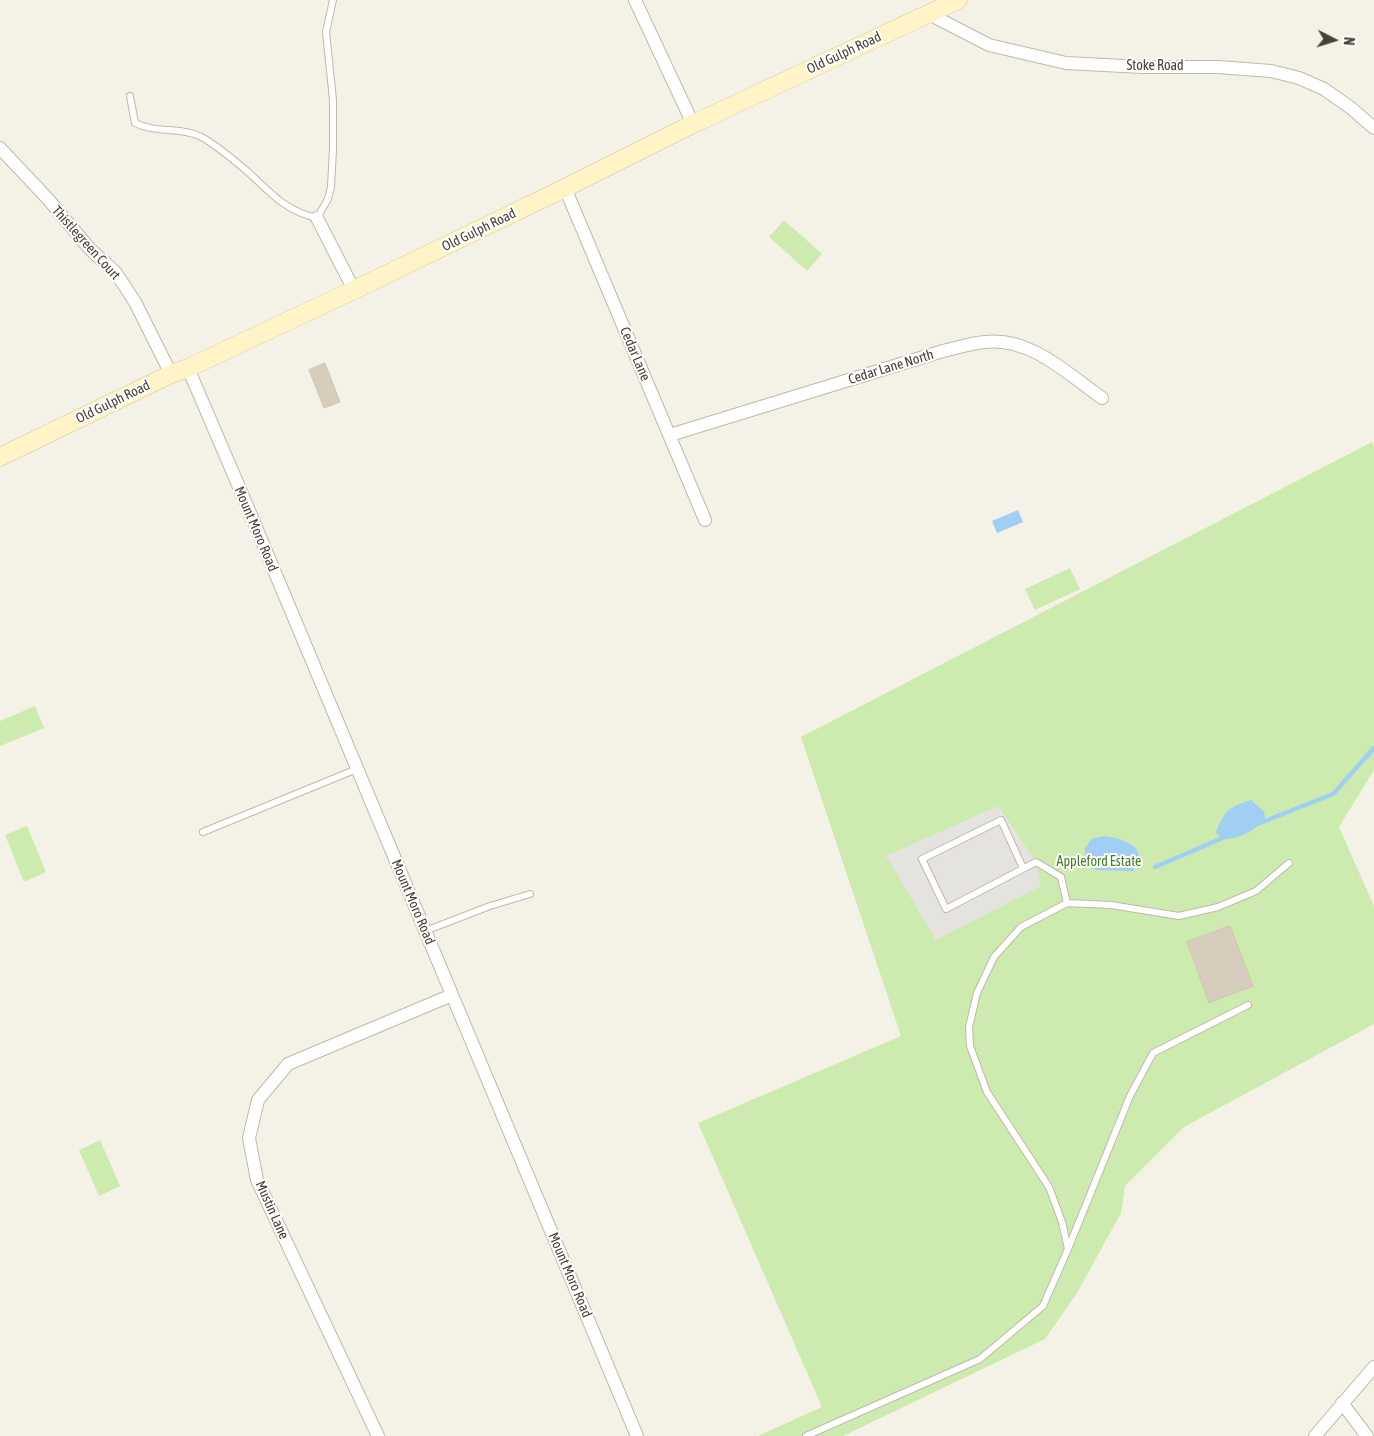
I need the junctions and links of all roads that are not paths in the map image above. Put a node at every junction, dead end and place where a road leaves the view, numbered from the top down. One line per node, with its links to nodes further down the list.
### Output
1 (332, 0): 10 (lane)
2 (635, 0): 6 (street)
3 (958, 0): 4 (street, Old Gulph Road)
4 (929, 14): 6 (street, Old Gulph Road); 7 (street, Stoke Road)
5 (130, 96): 10 (lane)
6 (693, 124): 9 (street, Old Gulph Road)
7 (1374, 128)
8 (0, 148): 12 (street, Thistlegreen Court)
9 (565, 188): 11 (street, Old Gulph Road); 14 (street, Cedar Lane)
10 (317, 218): 11 (street)
11 (354, 290): 12 (street, Old Gulph Road)
12 (180, 372): 15 (street, Old Gulph Road); 17 (street, Mount Moro Road)
13 (1102, 398): 14 (street, Cedar Lane North)
14 (670, 435): 16 (street, Cedar Lane)
15 (0, 457)
16 (705, 520)
17 (357, 769): 18 (lane); 23 (street, Mount Moro Road)
18 (203, 832)
19 (1289, 863): 22 (lane)
20 (1023, 868): 20 (lane); 22 (lane)
21 (530, 894): 23 (lane)
22 (1067, 903): 26 (lane)
23 (425, 931): 24 (street, Mount Moro Road)
24 (452, 995): 29 (street, Mustin Lane); 30 (street, Mount Moro Road)
25 (1248, 1005): 26 (lane)
26 (1068, 1249): 31 (lane)
27 (1374, 1367): 28 (street)
28 (1342, 1403): 32 (street); 33 (street)
29 (378, 1436)
30 (637, 1436)
31 (806, 1436)
32 (1315, 1436)
33 (1367, 1436)

